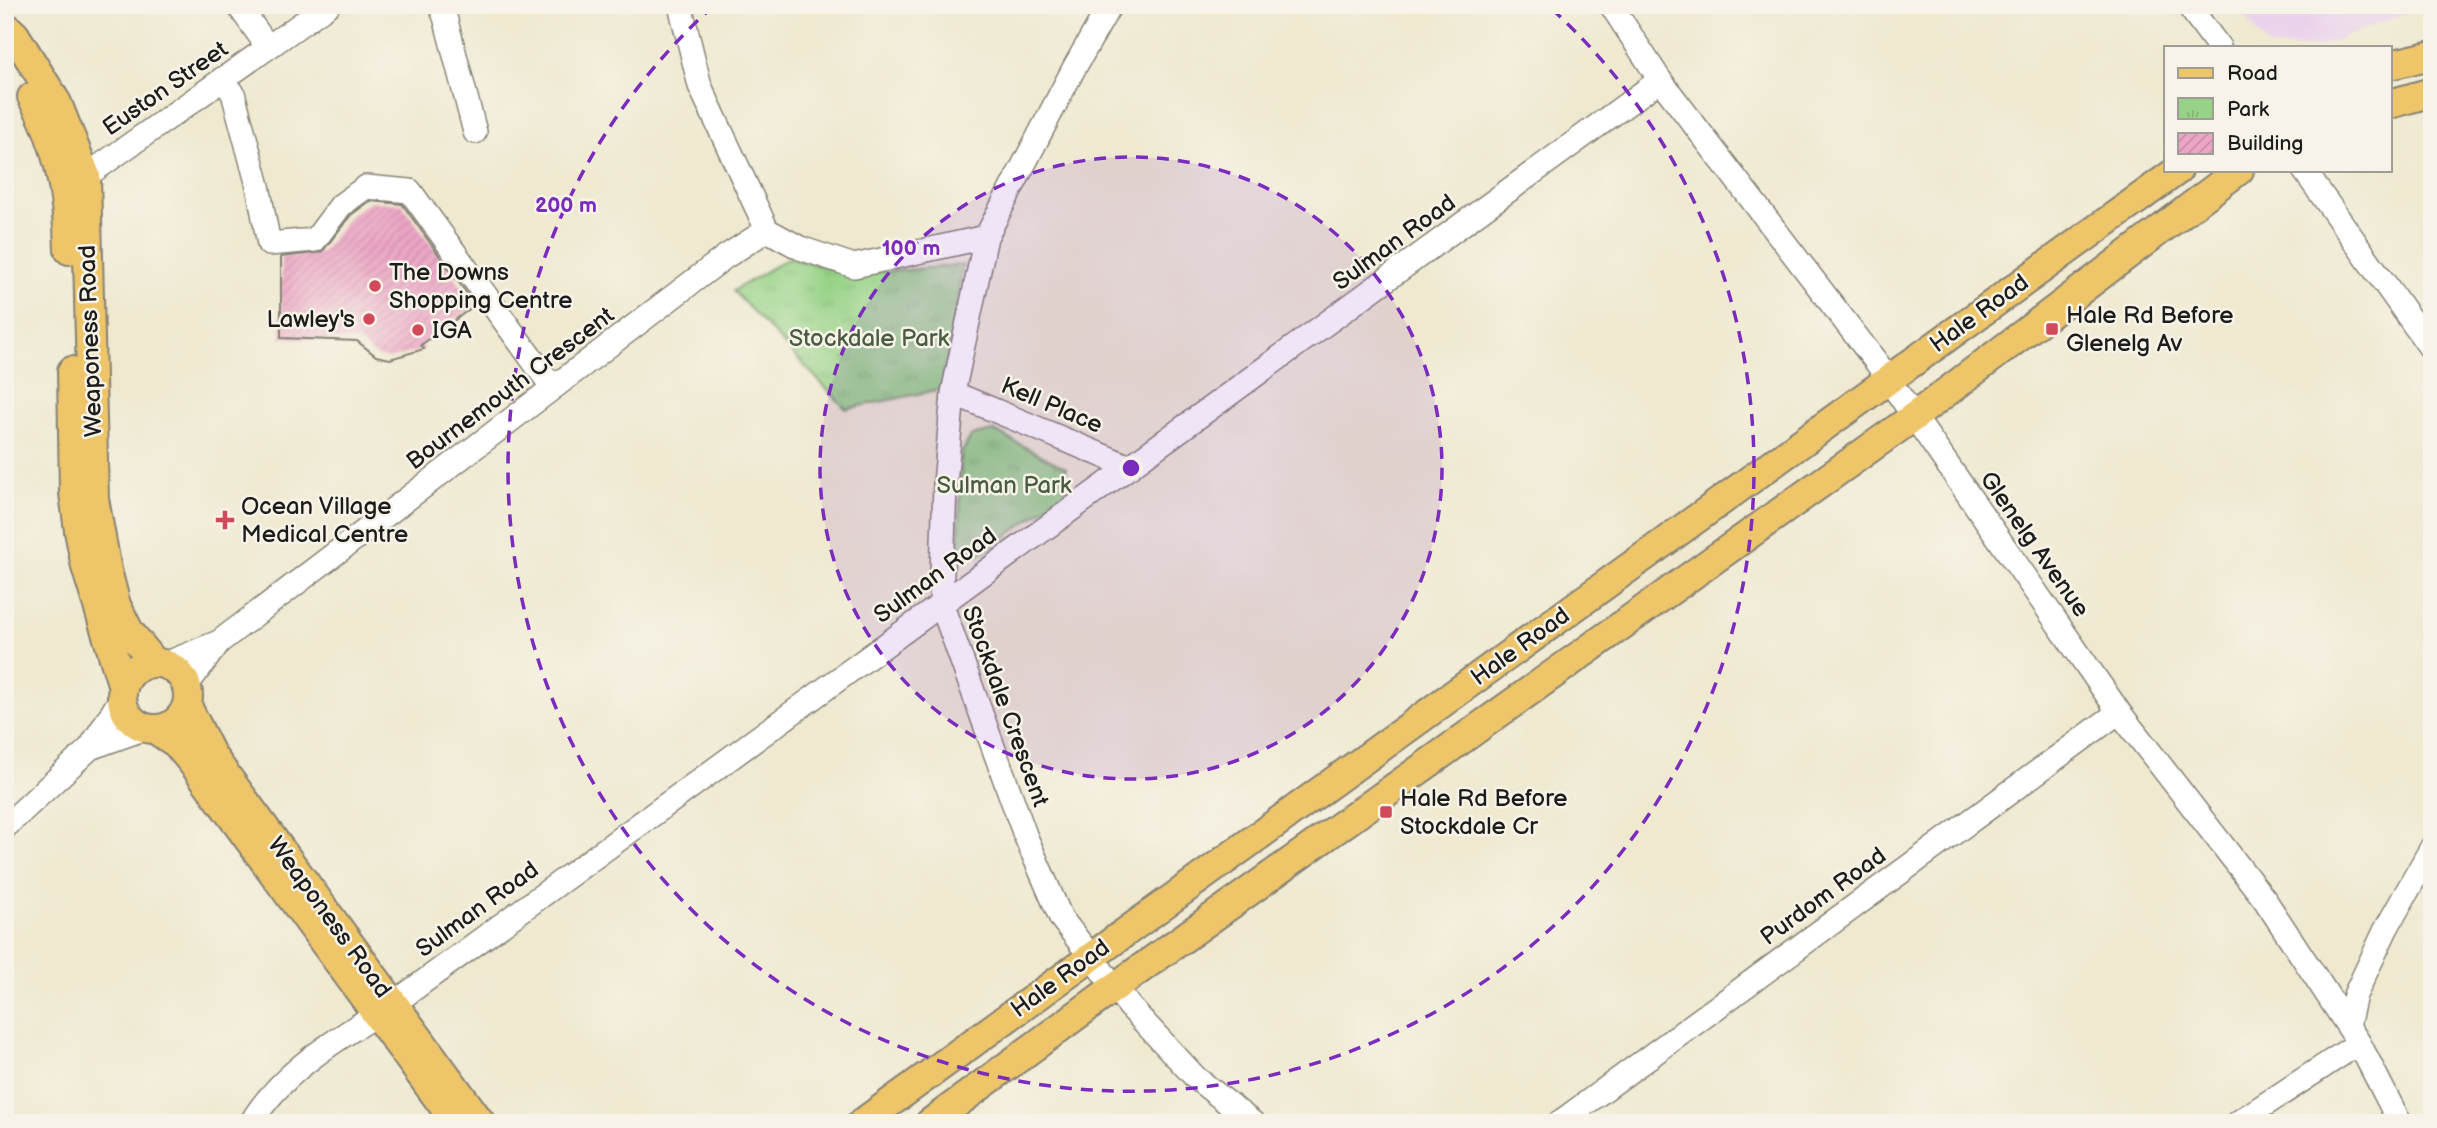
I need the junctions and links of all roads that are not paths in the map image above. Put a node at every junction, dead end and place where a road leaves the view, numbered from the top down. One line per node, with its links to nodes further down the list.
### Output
1 (238, 5): 10 (street)
2 (328, 5): 10 (street, Euston Street)
3 (440, 5): 18 (street)
4 (680, 5): 23 (street)
5 (1110, 5): 24 (street, Stockdale Crescent)
6 (1611, 5): 15 (street, Glenelg Avenue)
7 (2188, 5): 9 (street)
8 (5, 26): 22 (main road, Weaponess Road)
9 (2218, 46)
10 (268, 47): 14 (street, Euston Street)
11 (5, 54): 22 (main road, Weaponess Road)
12 (2432, 55): 13 (main road)
13 (2392, 65)
14 (222, 79): 22 (street, Euston Street); 27 (street)
15 (1660, 80): 26 (street, Glenelg Avenue); 30 (street, Sulman Road)
16 (2432, 92): 17 (main road)
17 (2392, 103)
18 (475, 132)
19 (2175, 172): 26 (main road, Hale Road)
20 (2236, 172): 29 (main road, Hale Road)
21 (2305, 172): 25 (street)
22 (75, 178): 33 (main road, Weaponess Road); 34 (main road, Weaponess Road)
23 (768, 230): 24 (street); 27 (street, Bournemouth Crescent)
24 (986, 237): 28 (street, Stockdale Crescent)
25 (2432, 350)
26 (1888, 379): 29 (street, Glenelg Avenue); 41 (main road, Hale Road)
27 (553, 388): 32 (street, Bournemouth Crescent)
28 (953, 393): 30 (street, Kell Place); 31 (street, Stockdale Crescent)
29 (1914, 416): 36 (street, Glenelg Avenue); 42 (main road, Hale Road)
30 (1130, 467): 31 (street, Sulman Road)
31 (941, 603): 41 (street, Stockdale Crescent); 43 (street, Sulman Road)
32 (219, 642): 33 (street, Bournemouth Crescent); 35 (street, Bournemouth Crescent)
33 (160, 663): 34 (main road); 35 (main road)
34 (123, 692): 37 (main road); 38 (street)
35 (187, 695): 37 (main road); 43 (main road, Weaponess Road)
36 (2119, 712): 44 (street, Glenelg Avenue); 51 (street, Purdom Road)
37 (151, 729): 38 (street); 43 (main road, Weaponess Road)
38 (90, 748): 39 (street)
39 (5, 827)
40 (2432, 847): 44 (street)
41 (1090, 956): 42 (street, Stockdale Crescent); 48 (main road, Hale Road)
42 (1115, 987): 49 (main road, Hale Road); 50 (street, Stockdale Crescent)
43 (385, 1009): 45 (street, Sulman Road); 46 (main road, Weaponess Road); 47 (main road, Weaponess Road)
44 (2354, 1035): 52 (street); 53 (street, Glenelg Avenue)
45 (251, 1123)
46 (456, 1123)
47 (481, 1123)
48 (862, 1123)
49 (930, 1123)
50 (1253, 1123)
51 (1559, 1123)
52 (2238, 1123)
53 (2400, 1123)

